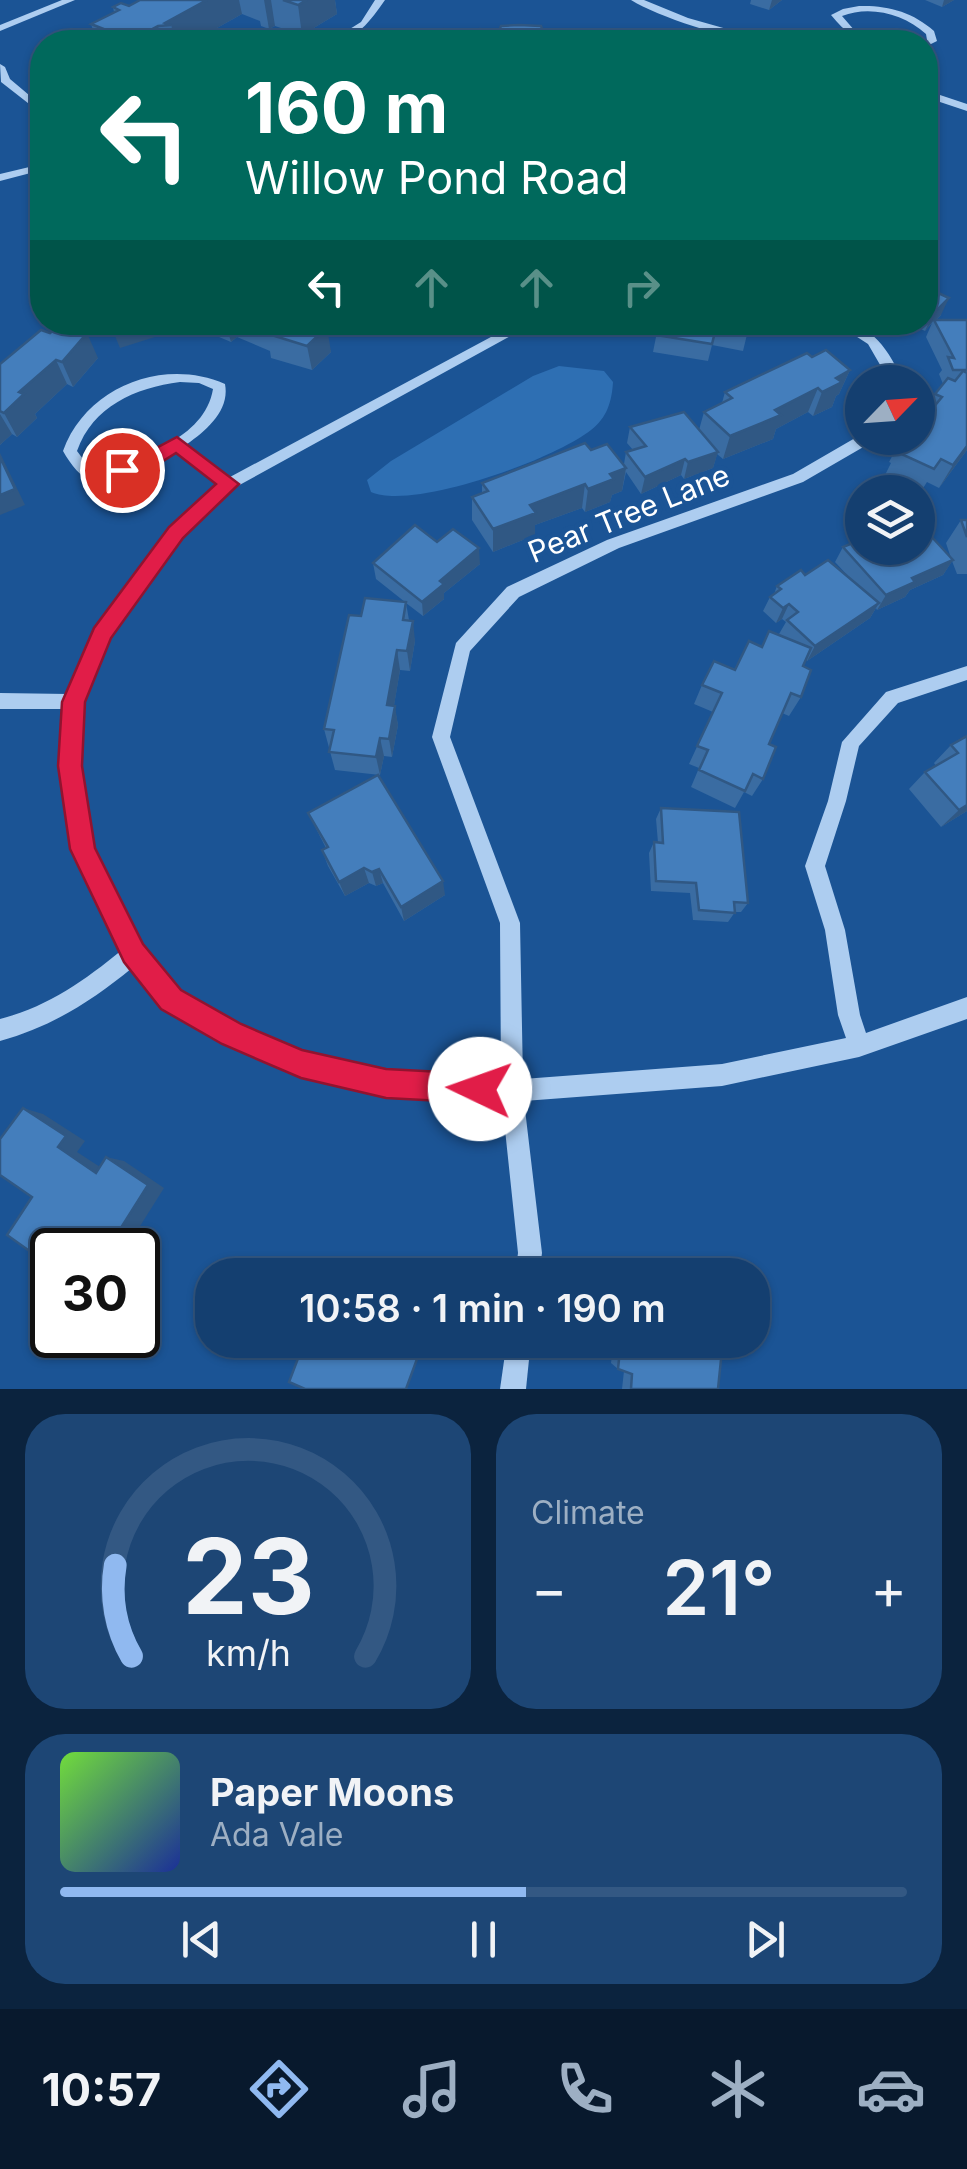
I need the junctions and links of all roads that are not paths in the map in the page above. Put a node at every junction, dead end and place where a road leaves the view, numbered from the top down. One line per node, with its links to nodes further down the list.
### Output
1 (70, 0): 4 (street)
2 (380, 0): 5 (street)
3 (636, 0): 6 (street)
4 (0, 28)
5 (354, 30)
6 (716, 30)
7 (850, 30): 8 (street)
8 (927, 30)
9 (0, 66): 11 (street)
10 (938, 98): 12 (street)
11 (30, 101)
12 (967, 108)
13 (30, 170): 14 (street)
14 (0, 178)
15 (506, 335): 20 (street)
16 (863, 335): 17 (street)
17 (888, 365)
18 (177, 444): 18 (street); 20 (street)
19 (845, 451): 28 (street, Pear Tree Lane)
20 (229, 484): 23 (street)
21 (967, 674): 27 (street)
22 (0, 702): 23 (street)
23 (74, 702): 24 (street)
24 (134, 953): 26 (street); 28 (street)
25 (967, 1008): 27 (street)
26 (0, 1030)
27 (859, 1046): 28 (street)
28 (512, 1090): 29 (street, Pear Tree Lane)
29 (529, 1258)
30 (517, 1358): 31 (street)
31 (513, 1389)

